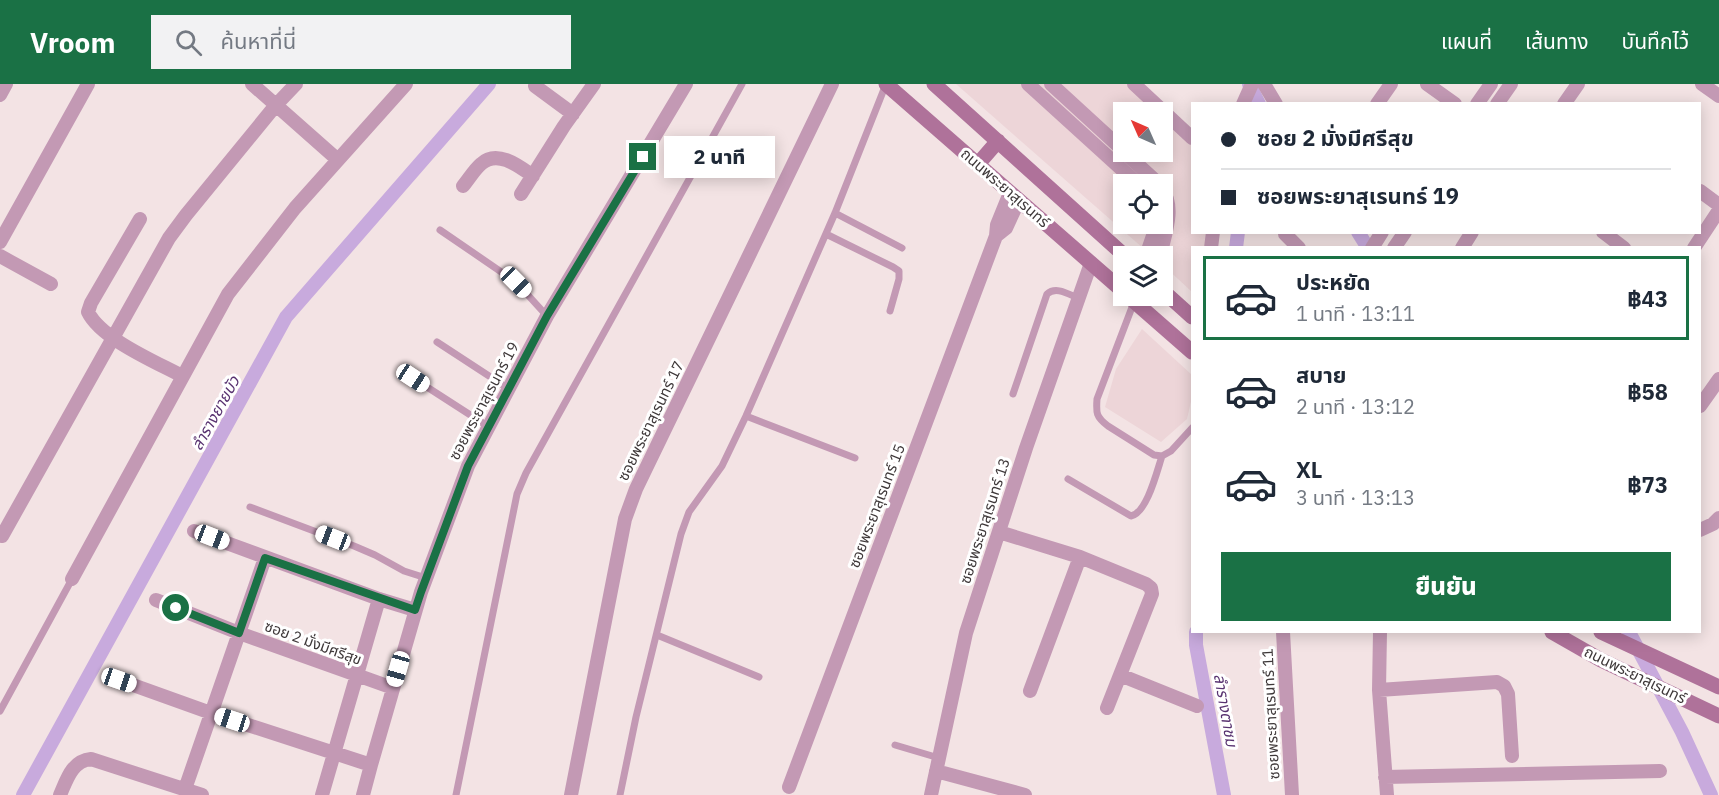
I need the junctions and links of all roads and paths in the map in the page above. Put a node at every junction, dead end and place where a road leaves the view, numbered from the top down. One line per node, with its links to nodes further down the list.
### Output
1 (6, 84): 23 (street)
2 (88, 84): 53 (street)
3 (252, 84): 31 (street)
4 (296, 84): 31 (street)
5 (406, 84): 36 (street)
6 (594, 84): 32 (street)
7 (686, 84): 67 (street, ซอยพระยาสุเรนทร์ 19)
8 (742, 84): 129 (lane)
9 (832, 84): 130 (street, ซอยพระยาสุเรนทร์ 17)
10 (886, 84): 38 (street, ถนนพระยาสุเรนทร์); 48 (lane)
11 (933, 84): 34 (street, ถนนพระยาสุเรนทร์)
12 (1028, 84): 39 (street)
13 (1051, 84): 35 (street)
14 (1134, 84): 33 (street)
15 (1264, 84): 25 (street)
16 (1391, 84): 26 (street)
17 (1427, 84): 27 (street)
18 (1491, 84): 28 (street)
19 (1511, 84): 29 (street)
20 (1578, 84): 30 (street)
21 (1702, 84): 24 (street)
22 (535, 86): 32 (street)
23 (0, 95)
24 (1719, 96)
25 (1275, 102)
26 (1378, 102)
27 (1452, 102)
28 (1478, 102)
29 (1498, 102)
30 (1565, 102)
31 (276, 105): 36 (street); 69 (street)
32 (573, 114): 41 (street)
33 (1191, 137)
34 (998, 141): 38 (street); 54 (street, ถนนพระยาสุเรนทร์)
35 (1113, 141)
36 (338, 160): 72 (street)
37 (1136, 162): 40 (street)
38 (978, 164): 45 (street, ถนนพระยาสุเรนทร์)
39 (1127, 174)
40 (1148, 174)
41 (533, 176): 42 (street); 44 (street)
42 (463, 186)
43 (1701, 192): 46 (street)
44 (521, 194)
45 (1014, 196): 59 (street, ถนนพระยาสุเรนทร์); 123 (street, ซอยพระยาสุเรนทร์ 15)
46 (1719, 205)
47 (1719, 210): 56 (street)
48 (835, 213): 51 (lane); 57 (lane)
49 (140, 219): 69 (street)
50 (440, 230): 67 (lane)
51 (826, 234): 66 (lane); 78 (lane)
52 (1606, 234): 55 (street)
53 (0, 242)
54 (1114, 246)
55 (1621, 246)
56 (1695, 246)
57 (902, 248)
58 (0, 256): 61 (street)
59 (1091, 263): 60 (street, ถนนพระยาสุเรนทร์); 62 (street, ซอยพระยาสุเรนทร์ 13)
60 (1113, 282)
61 (51, 284)
62 (1078, 298): 76 (lane); 88 (street, ซอยพระยาสุเรนทร์ 13)
63 (1173, 300): 68 (street)
64 (1126, 306): 81 (lane)
65 (1140, 306): 71 (street, ถนนพระยาสุเรนทร์)
66 (890, 311)
67 (547, 316): 75 (street, ซอยพระยาสุเรนทร์ 19)
68 (1191, 316)
69 (113, 338): 72 (street); 89 (street)
70 (437, 342): 75 (lane)
71 (1191, 351)
72 (182, 376): 93 (street)
73 (413, 378): 79 (lane)
74 (1719, 379): 77 (street)
75 (509, 389): 79 (street, ซอยพระยาสุเรนทร์ 19)
76 (1013, 394)
77 (1701, 405)
78 (746, 416): 82 (lane); 102 (lane)
79 (489, 427): 92 (street, ซอยพระยาสุเรนทร์ 19)
80 (1191, 429): 81 (lane)
81 (1162, 456): 83 (lane)
82 (855, 458)
83 (1068, 479)
84 (250, 507): 92 (lane)
85 (1719, 518): 86 (street)
86 (1701, 530)
87 (194, 531): 91 (street)
88 (999, 532): 90 (street); 120 (street, ซอยพระยาสุเรนทร์ 13)
89 (1, 538)
90 (1080, 557): 103 (street); 110 (street)
91 (265, 558): 94 (street); 97 (street)
92 (426, 578): 96 (street, ซอยพระยาสุเรนทร์ 19)
93 (72, 579): 113 (lane)
94 (379, 599): 96 (street); 104 (street)
95 (156, 600): 97 (street, ซอย 2 มั่งมีศรีสุข)
96 (415, 610): 108 (street, ซอยพระยาสุเรนทร์ 19)
97 (239, 633): 104 (street, ซอย 2 มั่งมีศรีสุข); 114 (street)
98 (1283, 633): 134 (street, ซอยพระยาสุเรนทร์ 11)
99 (1380, 633): 109 (street)
100 (1554, 633): 115 (street, ถนนพระยาสุเรนทร์)
101 (1604, 633): 107 (street, ถนนพระยาสุเรนทร์)
102 (657, 634): 105 (lane); 131 (lane)
103 (1120, 675): 111 (street); 112 (street)
104 (357, 676): 108 (street, ซอย 2 มั่งมีศรีสุข); 117 (street)
105 (759, 677)
106 (119, 680): 114 (street)
107 (1714, 683)
108 (393, 688): 119 (street, ซอยพระยาสุเรนทร์ 19)
109 (1379, 690): 118 (street); 122 (street)
110 (1030, 691)
111 (1197, 706)
112 (1107, 708)
113 (0, 711)
114 (211, 713): 117 (street); 124 (street)
115 (1719, 716)
116 (895, 745): 120 (lane)
117 (335, 754): 119 (street); 127 (street)
118 (1512, 756)
119 (371, 765): 128 (street, ซอยพระยาสุเรนทร์ 19)
120 (937, 765): 132 (street, ซอยพระยาสุเรนทร์ 13); 133 (street)
121 (1660, 771): 122 (street)
122 (1385, 777): 135 (street)
123 (789, 787)
124 (184, 789): 125 (street); 126 (street)
125 (60, 795)
126 (202, 795)
127 (322, 795)
128 (363, 795)
129 (456, 795)
130 (571, 795)
131 (620, 795)
132 (931, 795)
133 (1025, 795)
134 (1292, 795)
135 (1387, 795)

